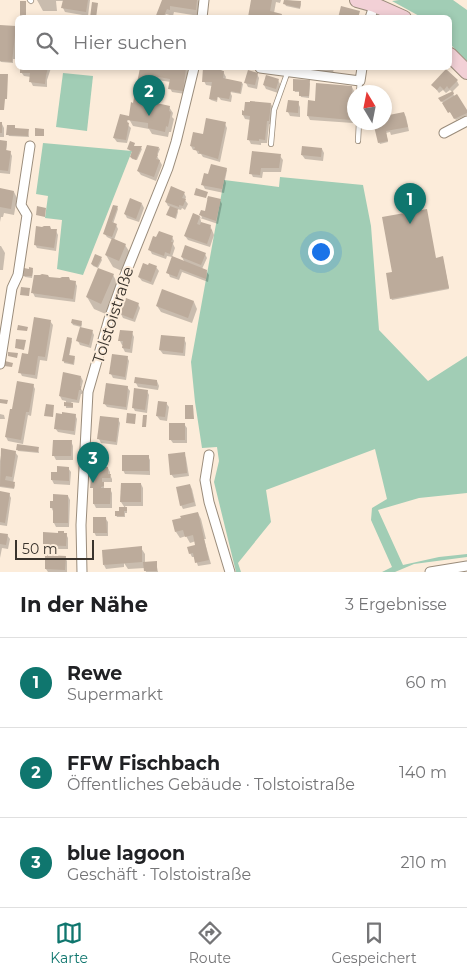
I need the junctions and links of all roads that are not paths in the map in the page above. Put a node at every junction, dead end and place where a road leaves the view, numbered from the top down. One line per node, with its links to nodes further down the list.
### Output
1 (204, 0): 4 (street)
2 (357, 0): 3 (main road)
3 (374, 8): 5 (main road)
4 (202, 15)
5 (395, 15)
6 (452, 57): 11 (main road)
7 (194, 70): 25 (street, Tolstoistraße)
8 (279, 70): 10 (street)
9 (362, 70): 12 (street)
10 (288, 71): 12 (street); 18 (lane)
11 (467, 72)
12 (360, 81): 13 (lane)
13 (360, 85)
14 (467, 121): 16 (street)
15 (359, 130): 17 (lane)
16 (444, 133)
17 (358, 141)
18 (271, 144)
19 (30, 146): 21 (street)
20 (0, 294): 21 (street)
21 (11, 295): 22 (street)
22 (0, 364)
23 (209, 455): 26 (street)
24 (467, 566): 27 (street)
25 (82, 572)
26 (230, 572)
27 (430, 572)

